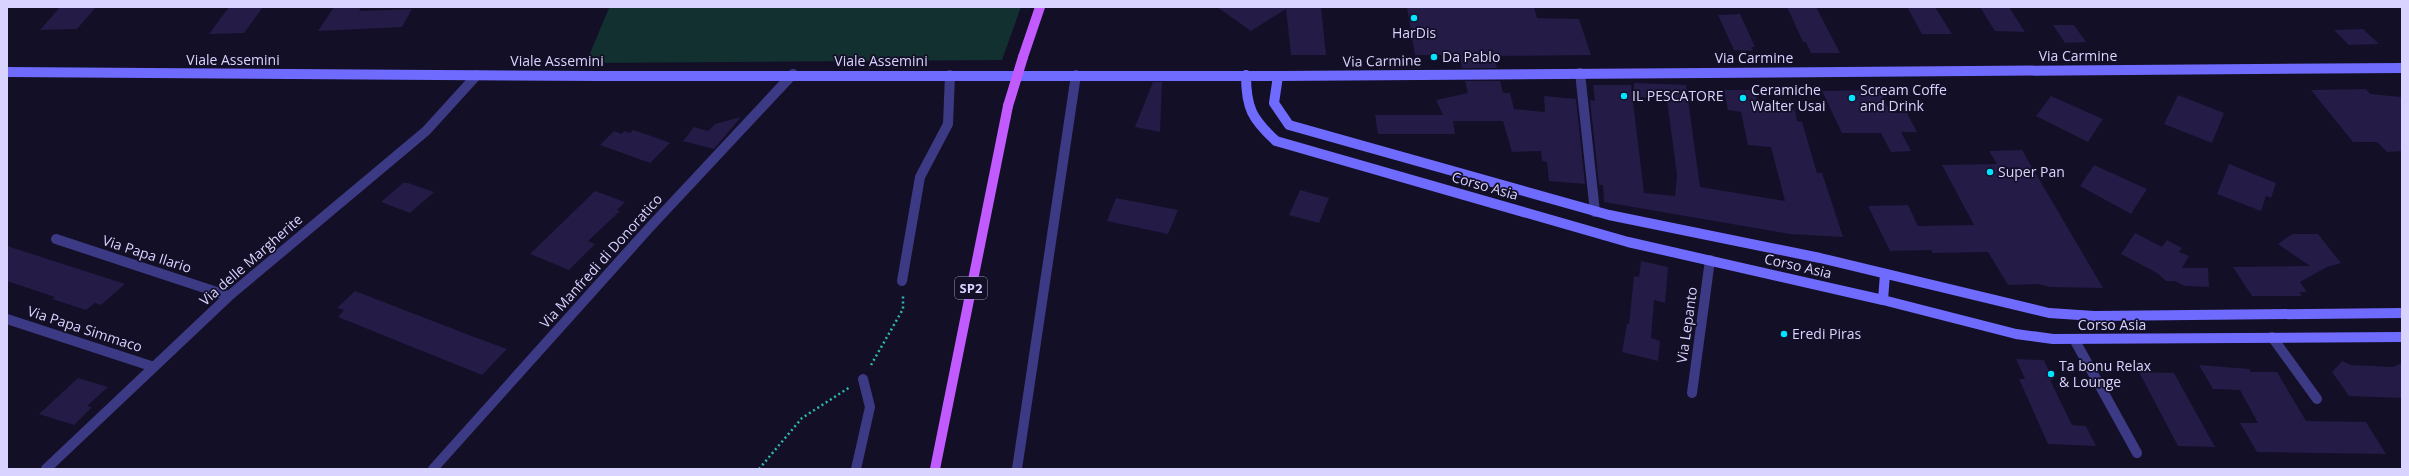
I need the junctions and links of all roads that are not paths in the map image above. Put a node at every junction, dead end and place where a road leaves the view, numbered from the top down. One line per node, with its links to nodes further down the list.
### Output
1 (1040, 7): 32 (main road, SP2, bridge)
2 (2402, 68): 4 (main road, Via Carmine)
3 (7, 72): 6 (main road, Viale Assemini)
4 (1580, 73): 11 (main road, Via Carmine); 12 (street)
5 (793, 74): 6 (main road, Viale Assemini); 7 (main road, Viale Assemini); 30 (street, Via Manfredi di Donoratico)
6 (477, 75): 17 (street, Via delle Margherite)
7 (950, 75): 9 (main road, Viale Assemini); 16 (street)
8 (1246, 75): 10 (main road, Via Carmine); 11 (main road, Via Carmine); 14 (main road, Corso Asia)
9 (1076, 76): 10 (main road, Viale Assemini); 33 (street)
10 (1106, 76)
11 (1278, 76): 12 (main road, Corso Asia)
12 (1595, 212): 15 (main road, Corso Asia)
13 (56, 239): 17 (street, Via Papa Ilario)
14 (1710, 260): 18 (main road, Corso Asia); 26 (street, Via Lepanto)
15 (1885, 274): 18 (main road); 19 (main road, Corso Asia)
16 (902, 281)
17 (229, 296): 24 (street, Via delle Margherite)
18 (1883, 300): 23 (main road, Corso Asia)
19 (2402, 312)
20 (7, 319): 24 (street, Via Papa Simmaco)
21 (2272, 337): 22 (main road, Corso Asia); 23 (main road, Corso Asia); 27 (street)
22 (2402, 337)
23 (2074, 339): 28 (street)
24 (154, 367): 29 (street, Via delle Margherite)
25 (863, 380): 31 (street)
26 (1692, 392)
27 (2316, 399)
28 (2137, 452)
29 (46, 469)
30 (433, 469)
31 (856, 469)
32 (935, 469)
33 (1017, 469)

